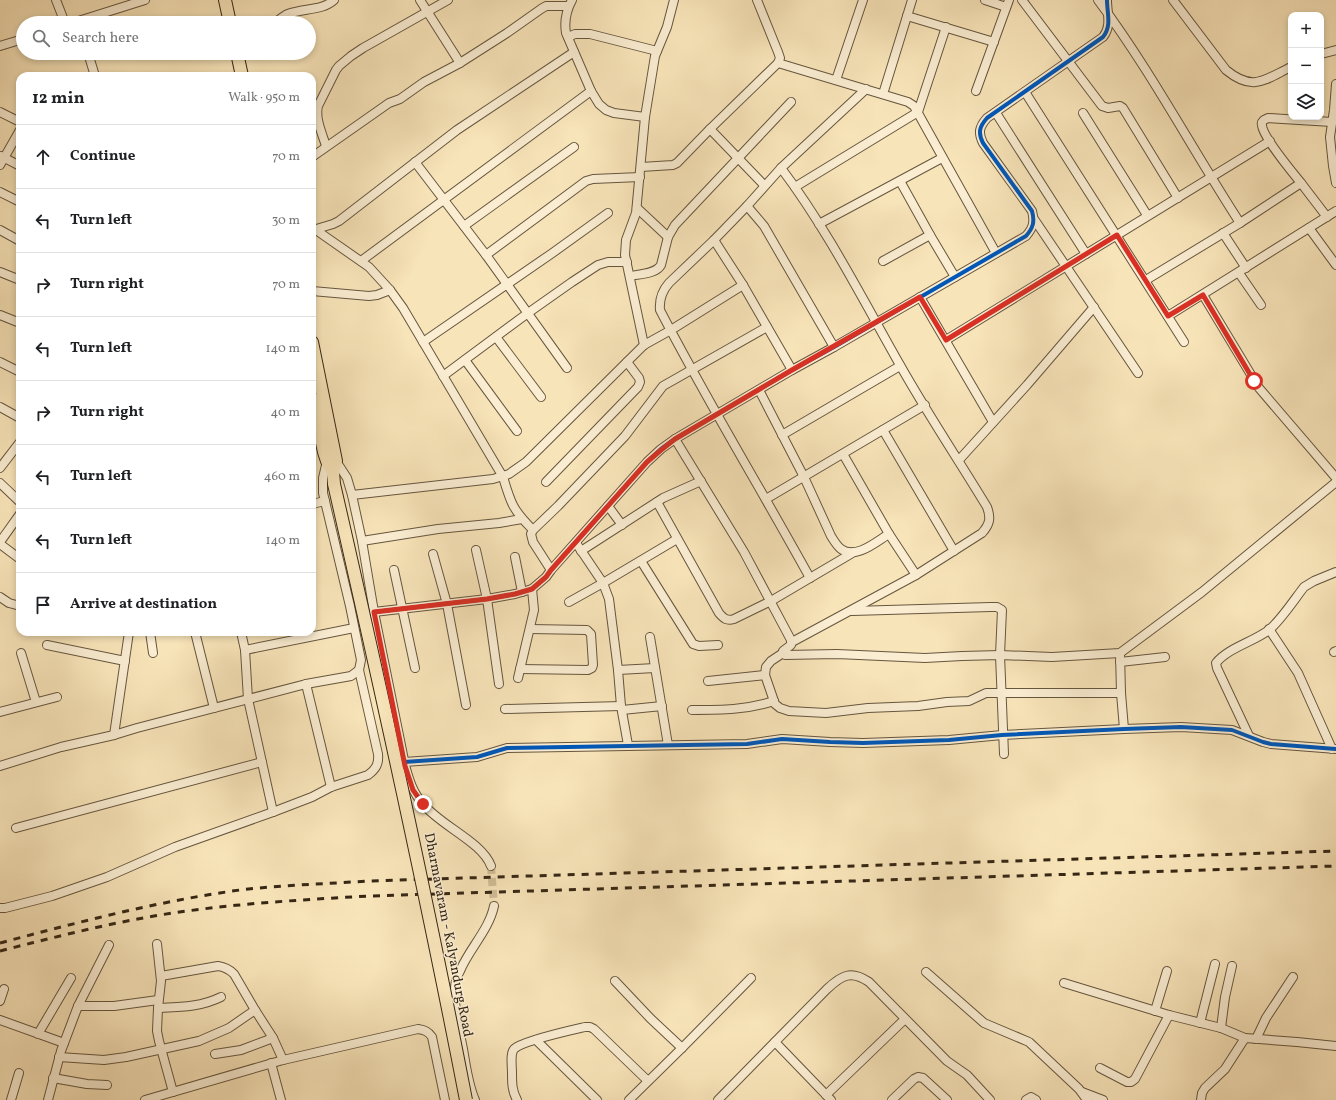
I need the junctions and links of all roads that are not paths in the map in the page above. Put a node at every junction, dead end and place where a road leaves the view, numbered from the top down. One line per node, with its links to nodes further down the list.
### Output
1 (56, 0): 21 (street)
2 (145, 0): 22 (street)
3 (225, 0): 23 (main road)
4 (334, 0): 24 (street)
5 (420, 0): 19 (street)
6 (448, 0): 19 (street)
7 (756, 0): 39 (street)
8 (863, 0): 43 (street)
9 (912, 0): 25 (street)
10 (985, 0): 18 (street)
11 (1022, 0): 37 (street)
12 (1098, 0): 20 (street)
13 (1107, 0): 20 (street)
14 (1173, 0): 40 (street)
15 (671, 1): 32 (street)
16 (545, 3): 17 (street); 38 (street)
17 (570, 3): 27 (street)
18 (1008, 4): 29 (street)
19 (428, 12): 38 (street); 61 (street)
20 (1108, 14): 37 (street); 72 (street)
21 (63, 16)
22 (96, 16)
23 (228, 16)
24 (285, 16)
25 (907, 16): 26 (street); 49 (street)
26 (946, 27): 29 (street); 52 (street)
27 (568, 37): 32 (street); 33 (street)
28 (16, 41): 30 (street)
29 (994, 42): 47 (street)
30 (0, 46)
31 (1336, 50): 34 (street)
32 (656, 51): 55 (street)
33 (574, 52): 46 (street); 67 (street)
34 (1324, 53)
35 (90, 60): 41 (street)
36 (238, 60): 42 (main road)
37 (1069, 62): 48 (street); 79 (street)
38 (460, 63): 61 (street)
39 (778, 63): 43 (street); 58 (street)
40 (1288, 68)
41 (94, 72)
42 (240, 72)
43 (836, 80): 45 (street)
44 (1336, 84): 57 (street)
45 (866, 89): 49 (street); 70 (street)
46 (591, 91): 55 (street); 80 (street)
47 (976, 91)
48 (1025, 92): 53 (street); 98 (street)
49 (883, 94): 52 (street)
50 (791, 102): 64 (street)
51 (0, 112): 56 (street)
52 (918, 112): 65 (street); 77 (street)
53 (996, 112): 88 (street); 103 (street)
54 (1083, 113): 86 (street)
55 (645, 117): 69 (street)
56 (16, 120)
57 (1332, 122): 60 (street); 74 (street)
58 (710, 129): 64 (street); 69 (street)
59 (16, 136): 66 (street)
60 (1270, 141): 72 (street); 75 (street)
61 (326, 146): 63 (street)
62 (574, 148): 91 (street)
63 (316, 153)
64 (738, 158): 76 (street); 99 (street)
65 (942, 158): 73 (street); 102 (street)
66 (1, 160): 68 (street)
67 (416, 162): 80 (street); 93 (street)
68 (16, 165)
69 (641, 167): 71 (street)
70 (781, 168): 76 (street); 77 (street)
71 (640, 178): 83 (street); 104 (street)
72 (1211, 178): 79 (street); 89 (street)
73 (900, 181): 90 (street); 97 (street)
74 (1336, 182)
75 (1301, 183): 87 (street); 89 (street)
76 (764, 186): 82 (street)
77 (796, 187): 90 (street)
78 (0, 192): 81 (street)
79 (1178, 198): 86 (street)
80 (444, 199): 91 (street); 105 (street)
81 (16, 200)
82 (747, 206): 101 (street); 137 (street)
83 (637, 208): 99 (street); 107 (street)
84 (1336, 211): 87 (street)
85 (608, 213): 117 (street)
86 (1148, 215): 98 (street)
87 (1327, 217): 92 (street)
88 (1034, 219): 102 (street); 109 (street)
89 (1240, 223): 96 (street)
90 (819, 224): 129 (street)
91 (464, 226): 104 (street)
92 (1309, 228): 108 (street); 110 (street)
93 (316, 229)
94 (0, 230): 100 (street)
95 (316, 231): 105 (street)
96 (1223, 233): 110 (street); 116 (street)
97 (930, 235): 106 (street); 114 (street)
98 (1117, 235): 103 (street); 116 (street)
99 (668, 237): 113 (street)
100 (16, 239)
101 (714, 240): 118 (street); 131 (street)
102 (996, 253): 114 (street)
103 (1086, 254): 109 (street)
104 (486, 255): 117 (street)
105 (361, 261): 119 (street)
106 (883, 261)
107 (627, 262): 113 (street); 125 (street)
108 (1336, 265)
109 (1065, 267): 124 (street); 133 (street)
110 (1246, 268): 112 (street)
111 (0, 272): 115 (street)
112 (1239, 273): 121 (street); 123 (street)
113 (630, 276): 136 (street)
114 (955, 277): 122 (street)
115 (16, 278)
116 (1146, 280): 127 (street)
117 (508, 284): 125 (street); 134 (street)
118 (743, 285): 130 (street); 131 (street)
119 (390, 290): 120 (street); 134 (street)
120 (316, 291)
121 (1203, 295): 127 (street); 168 (street)
122 (920, 297): 129 (street); 133 (street)
123 (1261, 306)
124 (1094, 307): 147 (street); 156 (street)
125 (528, 313): 132 (street); 143 (street)
126 (0, 315): 128 (street)
127 (1168, 316): 135 (street)
128 (16, 322)
129 (876, 323): 137 (street); 142 (street)
130 (767, 327): 145 (street); 146 (street)
131 (671, 330): 136 (street); 145 (street)
132 (496, 337): 138 (street); 150 (street)
133 (946, 340): 156 (street)
134 (423, 342): 148 (street)
135 (1184, 342)
136 (644, 345): 140 (street)
137 (834, 347): 146 (street)
138 (465, 360): 148 (street); 158 (street)
139 (0, 362): 144 (street)
140 (627, 362): 166 (street); 170 (street)
141 (316, 366): 165 (main road, Dharmavaram - Kalyandurg Road)
142 (900, 366): 151 (street); 159 (street)
143 (567, 368)
144 (16, 370)
145 (692, 370): 154 (street); 183 (street)
146 (792, 370): 149 (street)
147 (1138, 373)
148 (443, 376): 166 (street)
149 (759, 390): 154 (street); 159 (street)
150 (541, 397)
151 (925, 405): 157 (street); 163 (street)
152 (0, 407): 155 (street)
153 (316, 412): 165 (main road, Dharmavaram - Kalyandurg Road)
154 (717, 415): 160 (street); 175 (street)
155 (16, 416)
156 (993, 422): 163 (street)
157 (883, 430): 162 (street); 191 (street)
158 (517, 431)
159 (782, 435): 167 (street)
160 (675, 439): 169 (street); 179 (street)
161 (16, 447): 164 (street)
162 (843, 454): 167 (street); 184 (street)
163 (959, 460): 191 (street)
164 (0, 468)
165 (333, 469): 173 (street); 176 (street); 326 (main road, Dharmavaram - Kalyandurg Road, bridge)
166 (503, 477): 173 (street); 180 (street)
167 (804, 477): 175 (street); 192 (street)
168 (1336, 478)
169 (701, 481): 177 (street); 207 (street)
170 (546, 482)
171 (1336, 482): 232 (street)
172 (0, 483): 174 (street)
173 (352, 495): 186 (street)
174 (16, 498)
175 (766, 498): 201 (street)
176 (325, 501): 178 (street); 214 (street)
177 (657, 502): 182 (street); 185 (street)
178 (316, 503)
179 (608, 506): 182 (street); 188 (street)
180 (522, 519): 183 (street); 186 (street)
181 (16, 520): 187 (street)
182 (622, 525): 190 (street)
183 (533, 530): 198 (street)
184 (889, 534): 192 (street); 200 (street)
185 (677, 539): 196 (street); 207 (street)
186 (362, 541): 213 (street)
187 (0, 543): 194 (street)
188 (576, 543): 190 (street); 198 (street)
189 (476, 550): 206 (street)
190 (581, 550): 202 (street)
191 (954, 551): 200 (street)
192 (854, 552): 201 (street)
193 (433, 554): 209 (street)
194 (16, 556)
195 (515, 556): 204 (street)
196 (641, 561): 202 (street); 226 (street)
197 (394, 570): 211 (street)
198 (551, 570): 203 (street)
199 (1336, 572): 216 (street)
200 (916, 575): 212 (street)
201 (810, 578): 207 (street)
202 (603, 583): 208 (street); 239 (street)
203 (532, 589): 204 (street); 215 (street)
204 (522, 592): 206 (street)
205 (0, 597): 210 (street)
206 (487, 599): 209 (street); 244 (street)
207 (771, 601): 224 (street)
208 (569, 602)
209 (447, 604): 211 (street); 251 (street)
210 (16, 605)
211 (402, 609): 213 (street); 235 (street)
212 (851, 611): 224 (street); 231 (street)
213 (374, 612): 267 (street)
214 (354, 628): 217 (street); 238 (street)
215 (530, 629): 237 (street); 237 (street)
216 (1269, 630): 261 (street); 264 (street)
217 (316, 634)
218 (128, 636): 234 (street)
219 (151, 636): 229 (street)
220 (197, 636): 253 (street)
221 (242, 636): 227 (street)
222 (305, 636): 227 (street)
223 (650, 637): 236 (street)
224 (792, 642): 230 (street)
225 (47, 645): 234 (street)
226 (718, 645)
227 (244, 650): 248 (street)
228 (21, 653): 250 (street)
229 (153, 653)
230 (783, 653): 231 (street); 240 (street)
231 (1000, 655): 232 (street); 245 (street)
232 (1120, 657): 233 (street); 246 (street)
233 (1166, 657)
234 (125, 661): 259 (street)
235 (415, 668)
236 (655, 668): 239 (street); 252 (street)
237 (520, 669): 241 (street)
238 (359, 670): 243 (street); 269 (street)
239 (618, 670): 254 (street)
240 (764, 675): 242 (street); 249 (street)
241 (518, 678)
242 (708, 681)
243 (306, 684): 248 (street); 269 (street)
244 (499, 684)
245 (1002, 693): 246 (street); 249 (street); 260 (street)
246 (1121, 693): 258 (street)
247 (57, 697): 250 (street)
248 (248, 699): 253 (street); 266 (street)
249 (774, 701): 256 (street)
250 (36, 702): 257 (street)
251 (466, 706)
252 (662, 706): 254 (street); 263 (street)
253 (214, 708): 259 (street)
254 (621, 708): 255 (street); 262 (street)
255 (505, 709)
256 (692, 710)
257 (0, 712)
258 (1124, 729): 260 (street); 261 (street)
259 (114, 735): 268 (street)
260 (1002, 735): 263 (street); 265 (street)
261 (1249, 736): 264 (street)
262 (628, 745): 263 (street); 267 (street)
263 (668, 746)
264 (1334, 749)
265 (1004, 754)
266 (262, 762): 270 (street); 271 (street)
267 (404, 762): 272 (street)
268 (0, 766)
269 (331, 787): 270 (street)
270 (273, 812): 274 (street)
271 (16, 828)
272 (491, 866)
273 (494, 906): 327 (street)
274 (0, 908)
275 (157, 944): 281 (street)
276 (109, 945): 291 (street)
277 (1215, 964): 297 (street)
278 (1232, 966): 298 (street)
279 (1167, 970): 293 (street)
280 (926, 972): 319 (street)
281 (160, 976): 290 (street); 292 (street)
282 (1293, 977): 302 (street)
283 (71, 978): 299 (street)
284 (751, 978): 307 (street)
285 (615, 981): 307 (street)
286 (1064, 983): 293 (street)
287 (4, 989): 289 (street)
288 (222, 997): 290 (street)
289 (0, 1001)
290 (158, 1004): 291 (street); 308 (street)
291 (78, 1006): 305 (street)
292 (255, 1010): 300 (street); 308 (street)
293 (1155, 1011): 294 (street)
294 (1169, 1015): 297 (street); 313 (street)
295 (905, 1019): 304 (street); 320 (street); 334 (street)
296 (0, 1020): 299 (street)
297 (1200, 1023): 298 (street)
298 (1220, 1028): 301 (street)
299 (38, 1034): 305 (street)
300 (273, 1038): 309 (street); 311 (street)
301 (1245, 1038): 302 (street); 339 (street)
302 (1256, 1039): 306 (street)
303 (536, 1040): 316 (street); 328 (street); 329 (street)
304 (775, 1042): 320 (street); 331 (street)
305 (64, 1043): 310 (street)
306 (1336, 1046)
307 (682, 1048): 316 (street)
308 (161, 1050): 310 (street); 318 (street)
309 (215, 1054)
310 (59, 1057): 315 (street)
311 (283, 1060): 312 (street); 325 (street)
312 (271, 1063): 318 (street); 324 (street)
313 (1100, 1068)
314 (19, 1073): 321 (street)
315 (53, 1078): 317 (street); 322 (street)
316 (648, 1081): 330 (street)
317 (107, 1085)
318 (173, 1092): 323 (street)
319 (1082, 1092): 337 (street); 338 (street)
320 (829, 1098)
321 (11, 1100)
322 (48, 1100)
323 (145, 1100)
324 (279, 1100)
325 (445, 1100)
326 (466, 1100)
327 (475, 1100)
328 (517, 1100)
329 (597, 1100)
330 (630, 1100)
331 (718, 1100)
332 (892, 1100): 333 (street)
333 (947, 1100)
334 (990, 1100)
335 (1026, 1100): 336 (street)
336 (1036, 1100)
337 (1087, 1100)
338 (1103, 1100)
339 (1201, 1100)

